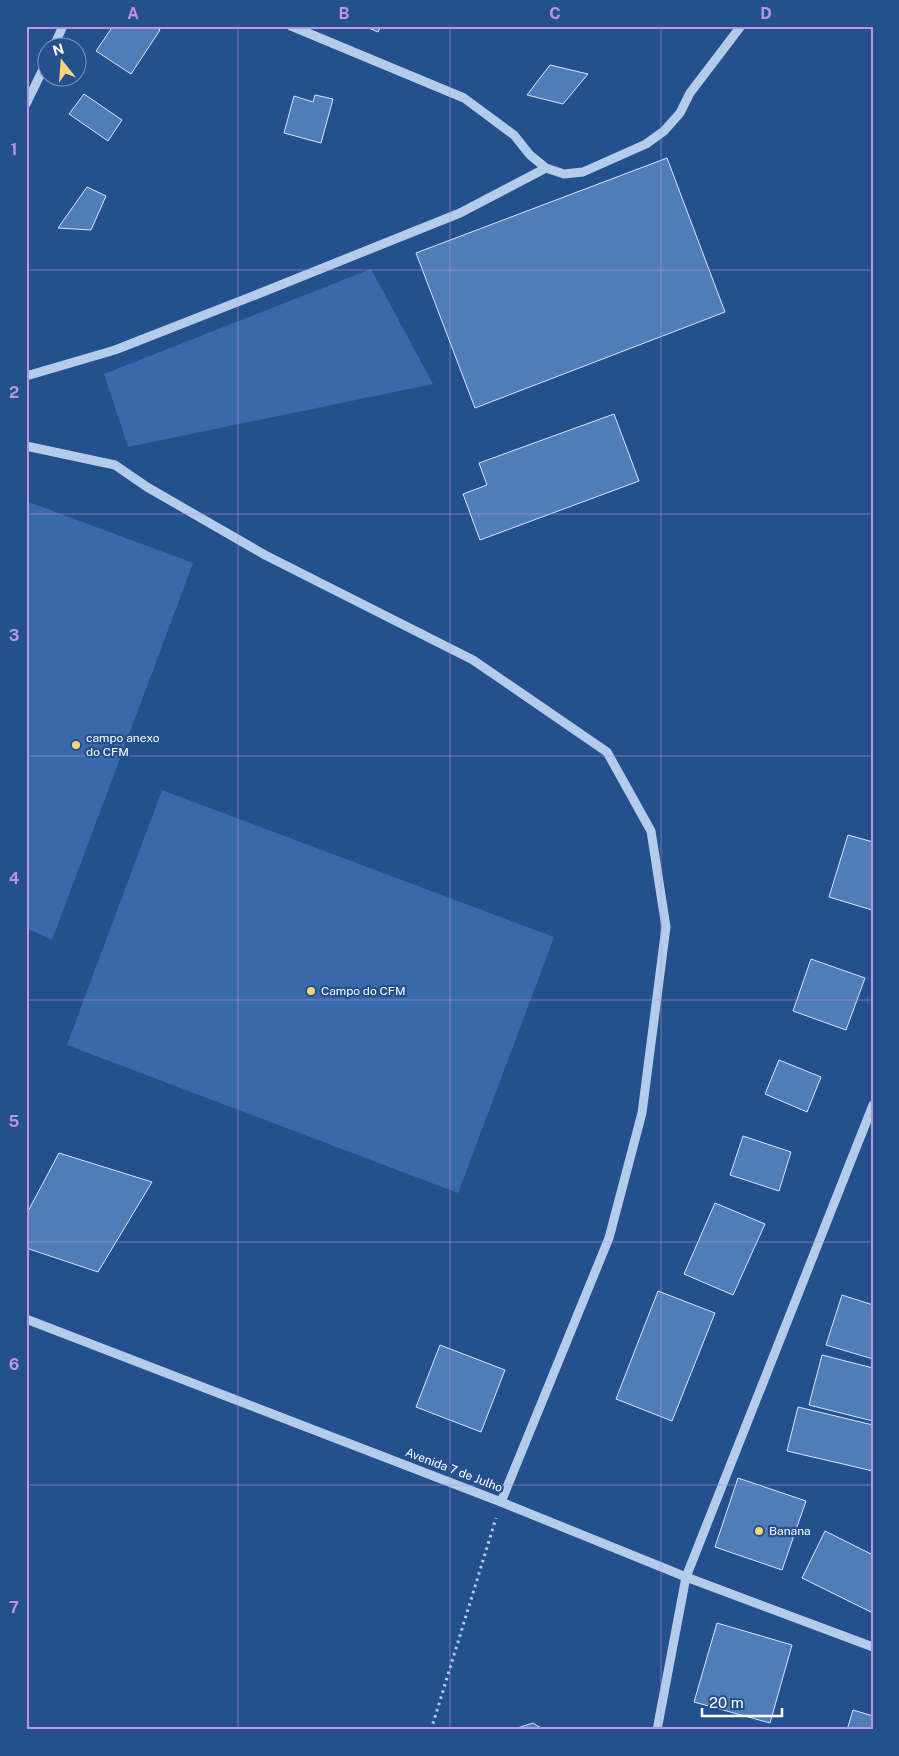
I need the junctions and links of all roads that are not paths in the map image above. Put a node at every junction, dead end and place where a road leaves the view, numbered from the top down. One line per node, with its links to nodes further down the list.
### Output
1 (63, 26): 4 (street)
2 (291, 26): 7 (street)
3 (742, 26): 7 (street)
4 (58, 38)
5 (38, 79): 6 (street)
6 (26, 104)
7 (546, 168): 8 (street)
8 (26, 376)
9 (26, 446): 12 (street)
10 (873, 1105): 13 (street)
11 (26, 1319): 12 (street, Avenida 7 de Julho)
12 (501, 1502): 13 (street, Avenida 7 de Julho)
13 (686, 1577): 14 (street, Avenida 7 de Julho); 15 (street)
14 (873, 1647)
15 (657, 1730)

